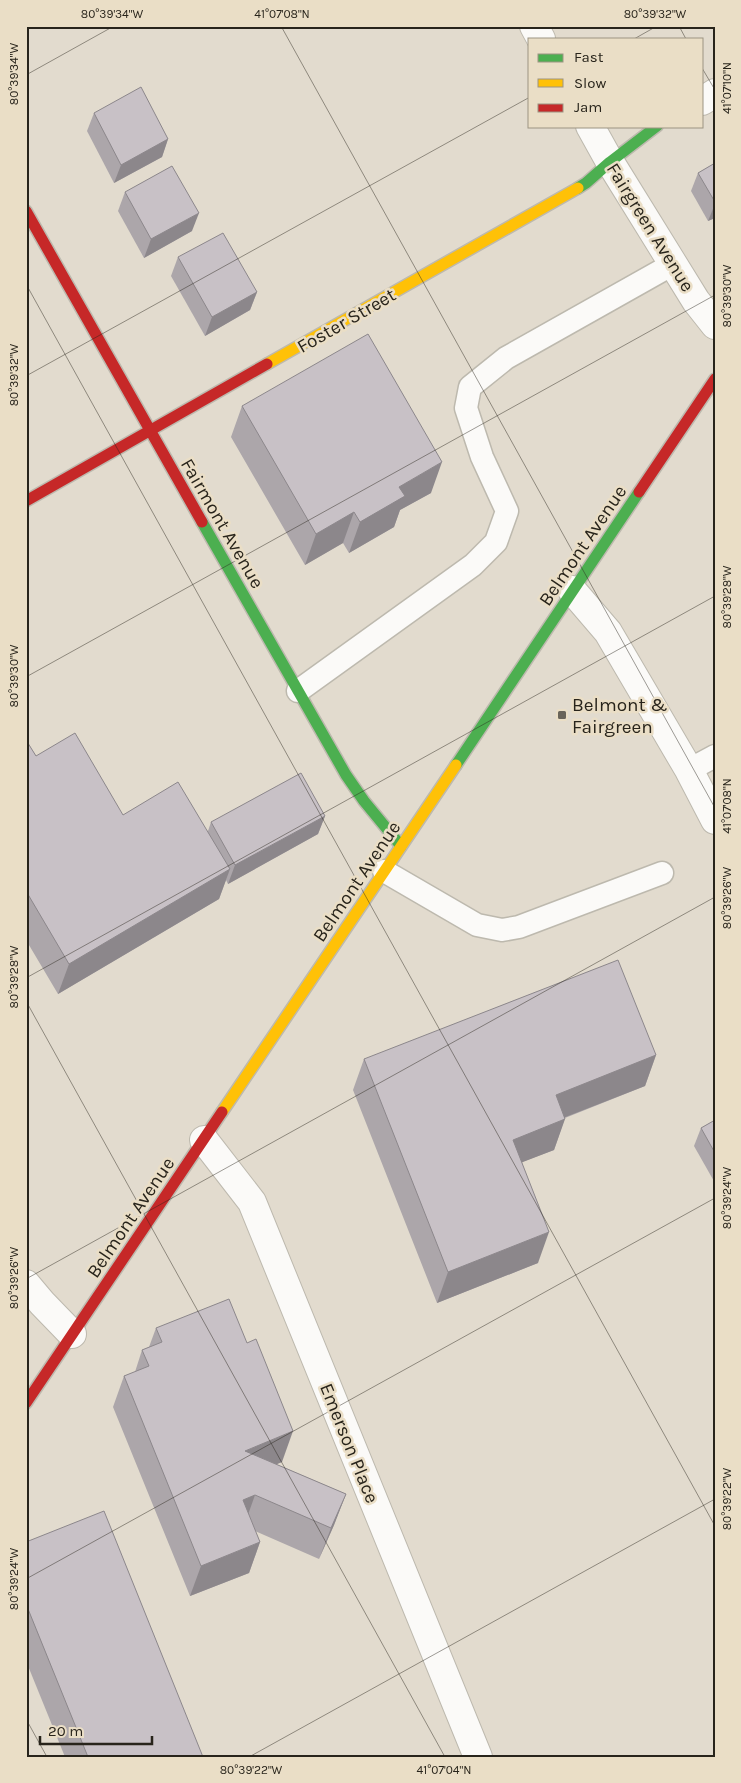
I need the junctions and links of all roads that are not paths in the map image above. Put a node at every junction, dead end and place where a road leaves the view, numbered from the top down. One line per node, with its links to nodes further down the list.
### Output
1 (534, 26): 2 (street)
2 (540, 38)
3 (591, 128): 5 (street, Fairgreen Avenue)
4 (654, 128): 5 (street, Foster Street)
5 (610, 162): 7 (street, Fairgreen Avenue); 10 (street, Foster Street)
6 (26, 211): 10 (street, Fairmont Avenue)
7 (673, 264): 8 (street, Fairgreen Avenue); 13 (lane)
8 (715, 325)
9 (715, 379): 12 (street, Belmont Avenue)
10 (151, 431): 11 (street, Foster Street); 13 (street, Fairmont Avenue)
11 (26, 501)
12 (572, 590): 15 (street); 17 (street, Belmont Avenue)
13 (298, 691): 17 (street, Fairmont Avenue)
14 (715, 756): 15 (lane)
15 (688, 770): 16 (street)
16 (715, 820)
17 (401, 846): 18 (street, Belmont Avenue)
18 (384, 871): 19 (lane); 20 (street, Belmont Avenue)
19 (662, 873)
20 (204, 1140): 22 (street, Belmont Avenue); 24 (street, Emerson Place)
21 (26, 1284): 22 (street)
22 (72, 1334): 23 (street, Belmont Avenue)
23 (26, 1403)
24 (478, 1757)

